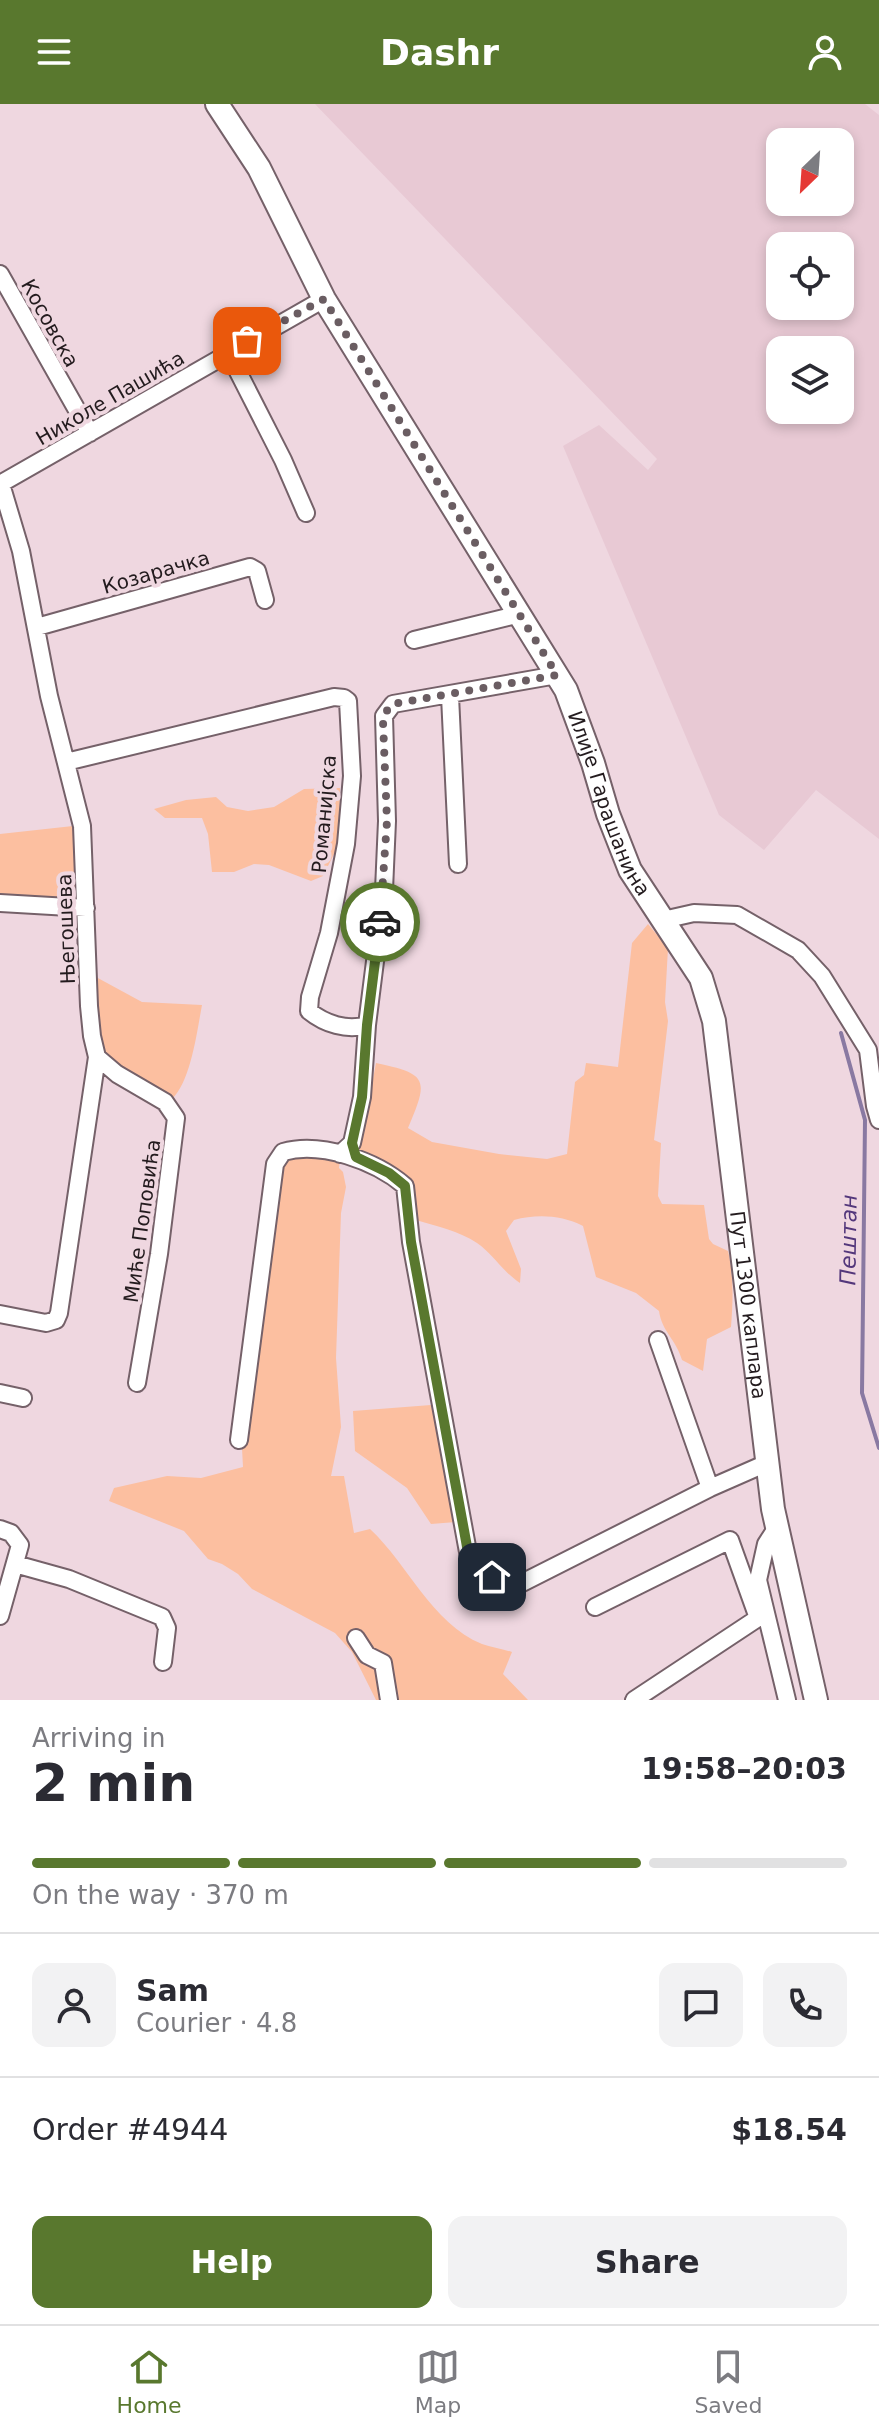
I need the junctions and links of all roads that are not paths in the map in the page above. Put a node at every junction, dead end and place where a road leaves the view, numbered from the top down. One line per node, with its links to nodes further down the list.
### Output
1 (217, 104): 3 (main road, Илије Гарашанина)
2 (0, 274): 5 (street, Косовска)
3 (324, 299): 4 (street, Николе Пашића); 9 (main road, Илије Гарашанина)
4 (228, 352): 5 (street, Николе Пашића); 7 (street)
5 (90, 433): 6 (street, Николе Пашића)
6 (0, 484): 10 (street, Његошева)
7 (306, 513)
8 (265, 600): 10 (street, Козарачка)
9 (520, 614): 11 (street); 12 (main road, Илије Гарашанина)
10 (37, 627): 14 (street, Његошева)
11 (414, 640)
12 (557, 675): 13 (street); 18 (main road, Илије Гарашанина)
13 (450, 696): 15 (street); 19 (street)
14 (66, 762): 17 (street, Његошева); 19 (street, Романијска)
15 (458, 864)
16 (0, 903): 17 (street)
17 (86, 908): 21 (street, Његошева)
18 (663, 920): 20 (street); 30 (main road, Пут 1300 каплара)
19 (367, 1025): 23 (street)
20 (871, 1042): 22 (street)
21 (97, 1057): 24 (street, Његошева); 26 (street, Миће Поповића)
22 (879, 1120)
23 (349, 1151): 29 (street); 31 (street)
24 (0, 1314)
25 (658, 1340): 31 (street)
26 (137, 1383)
27 (0, 1393): 28 (street)
28 (23, 1398)
29 (239, 1440)
30 (767, 1463): 31 (street); 32 (main road, Пут 1300 каплара)
31 (710, 1488)
32 (777, 1527): 35 (street); 43 (main road, Пут 1300 каплара)
33 (0, 1529): 34 (street)
34 (15, 1564): 37 (street); 39 (street)
35 (752, 1580): 36 (street); 41 (street); 42 (street)
36 (595, 1607)
37 (0, 1616)
38 (356, 1638): 40 (street)
39 (163, 1662)
40 (389, 1700)
41 (634, 1700)
42 (787, 1700)
43 (816, 1700)

